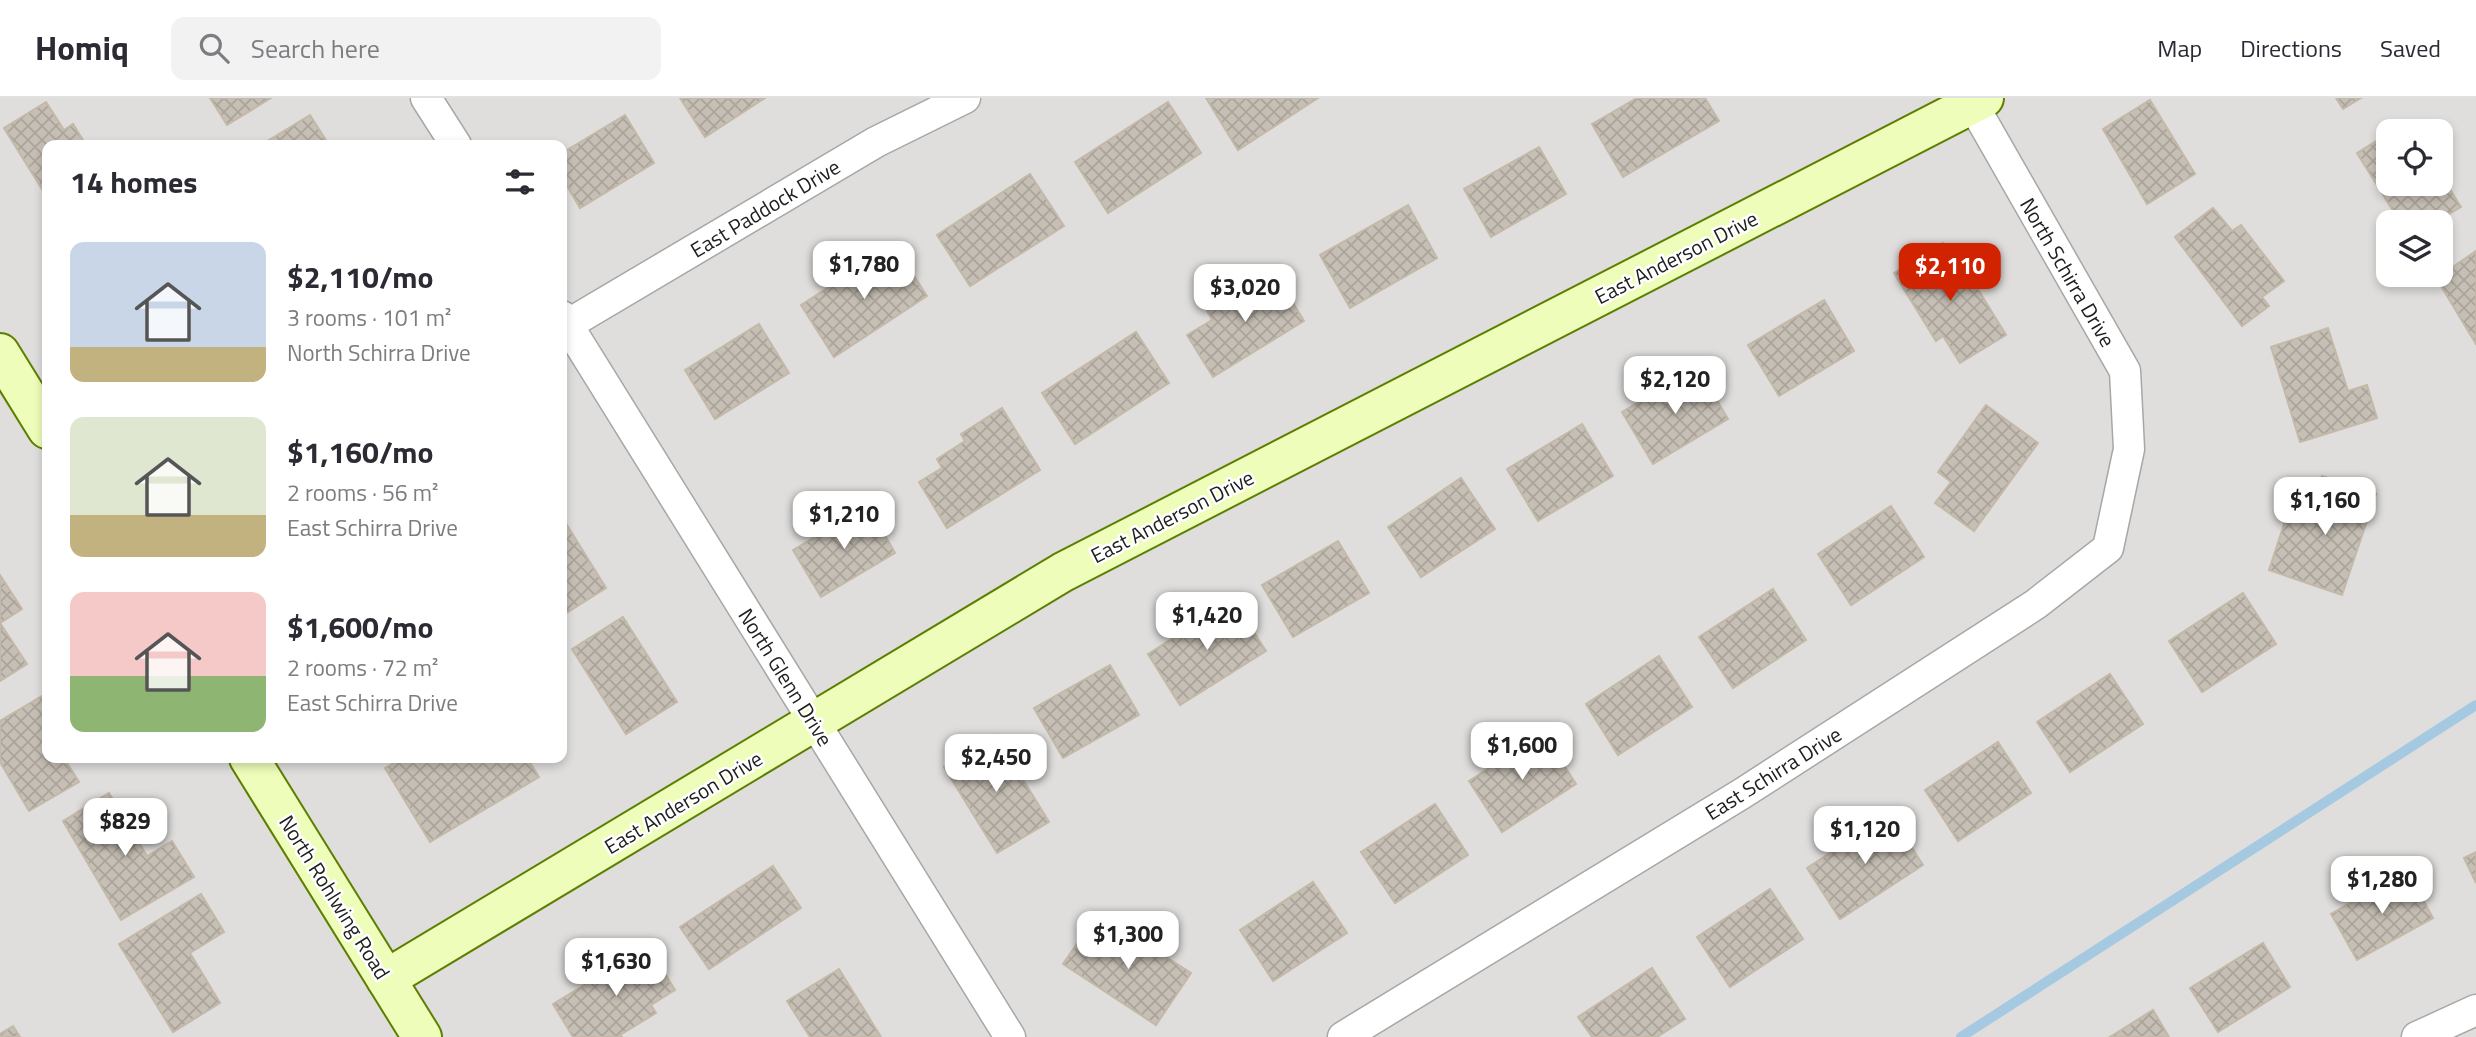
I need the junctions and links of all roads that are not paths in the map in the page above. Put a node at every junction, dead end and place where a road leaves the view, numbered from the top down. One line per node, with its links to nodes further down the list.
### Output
1 (426, 98): 4 (street)
2 (965, 98): 5 (street, East Paddock Drive)
3 (1978, 101): 9 (street, North Schirra Drive); 10 (street, East Anderson Drive)
4 (453, 140)
5 (567, 318)
6 (567, 325): 10 (street, North Glenn Drive)
7 (0, 353): 8 (street)
8 (42, 421)
9 (2129, 449): 16 (street, East Schirra Drive)
10 (815, 724): 12 (street, East Anderson Drive); 15 (street, North Glenn Drive)
11 (252, 763): 12 (street, North Rohlwing Road)
12 (386, 979): 14 (street, North Rohlwing Road)
13 (2476, 1010): 17 (street)
14 (422, 1037)
15 (1010, 1037)
16 (1343, 1037)
17 (2417, 1037)

